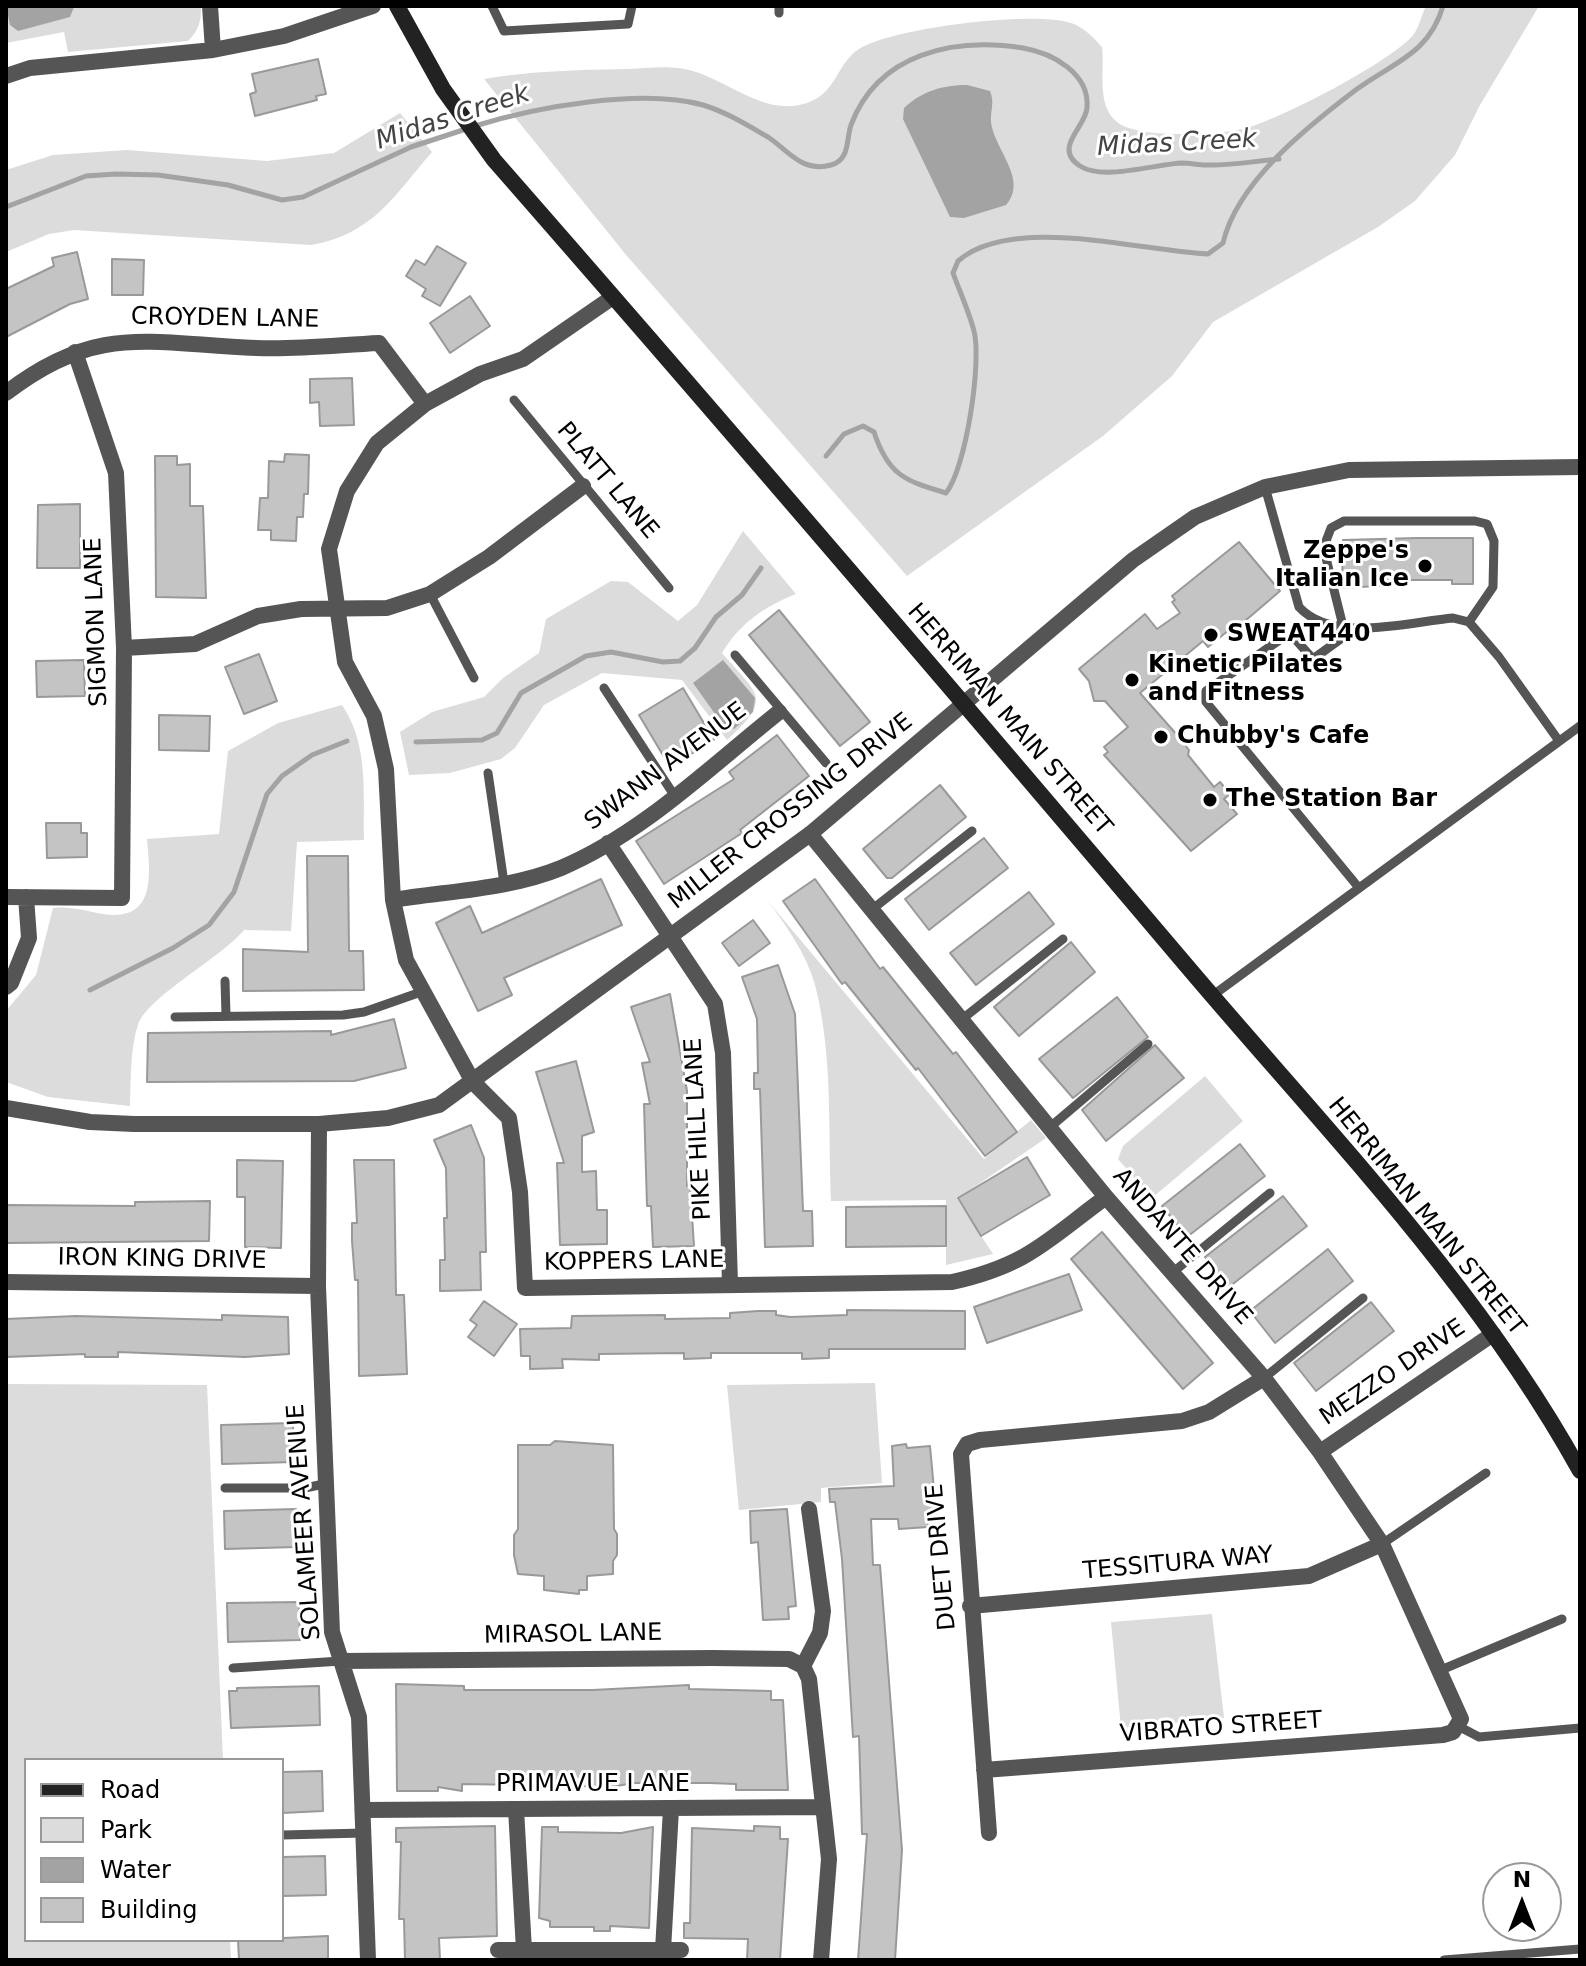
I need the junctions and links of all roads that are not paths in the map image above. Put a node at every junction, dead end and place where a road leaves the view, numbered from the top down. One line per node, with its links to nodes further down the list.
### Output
1 (210, 6): 6 (street)
2 (373, 6): 6 (street)
3 (397, 6): 8 (main road, HERRIMAN MAIN STREET)
4 (492, 6): 5 (lane)
5 (632, 6)
6 (213, 50): 7 (street)
7 (6, 76)
8 (613, 297): 12 (street, KOPPERS LANE); 26 (main road, HERRIMAN MAIN STREET)
9 (75, 352): 10 (street, CROYDEN LANE); 12 (street, CROYDEN LANE); 22 (street, SIGMON LANE)
10 (6, 393)
11 (514, 400): 14 (lane, PLATT LANE)
12 (425, 404): 18 (street, KOPPERS LANE)
13 (1580, 467): 15 (street, MILLER CROSSING DRIVE)
14 (583, 486): 16 (lane, PLATT LANE); 17 (street)
15 (1265, 487): 20 (lane); 26 (street, MILLER CROSSING DRIVE)
16 (669, 588)
17 (430, 594): 18 (street); 24 (lane)
18 (336, 607): 22 (street); 40 (street, KOPPERS LANE)
19 (1469, 622): 20 (lane); 21 (lane); 29 (lane)
20 (1343, 626): 21 (lane)
21 (1357, 627): 37 (lane)
22 (124, 648): 39 (street, SIGMON LANE)
23 (735, 655): 27 (lane)
24 (474, 678)
25 (604, 688): 32 (lane)
26 (965, 704): 34 (street, MILLER CROSSING DRIVE); 47 (main road, HERRIMAN MAIN STREET)
27 (779, 712): 30 (lane); 32 (street, SWANN AVENUE)
28 (1580, 726): 29 (lane)
29 (1559, 741): 37 (lane)
30 (826, 763)
31 (488, 773): 36 (lane)
32 (674, 795): 35 (street, SWANN AVENUE)
33 (972, 831): 41 (lane)
34 (810, 834): 41 (street, ANDANTE DRIVE); 42 (street, MILLER CROSSING DRIVE)
35 (608, 843): 36 (street, SWANN AVENUE); 42 (street, PIKE HILL LANE)
36 (504, 883): 40 (street, SWANN AVENUE)
37 (1359, 888): 47 (lane)
38 (6, 897): 39 (street)
39 (26, 897): 45 (street)
40 (393, 900): 46 (street, KOPPERS LANE)
41 (870, 911): 50 (street, ANDANTE DRIVE)
42 (669, 938): 52 (street, MILLER CROSSING DRIVE); 60 (street, PIKE HILL LANE)
43 (1063, 939): 50 (lane)
44 (225, 981): 48 (lane)
45 (6, 987)
46 (421, 992): 48 (lane); 52 (street, KOPPERS LANE)
47 (1212, 996): 63 (main road, HERRIMAN MAIN STREET)
48 (226, 1015): 49 (lane)
49 (175, 1017)
50 (961, 1020): 55 (street, ANDANTE DRIVE)
51 (1148, 1044): 55 (lane)
52 (473, 1082): 54 (street, MILLER CROSSING DRIVE); 60 (street, KOPPERS LANE)
53 (6, 1108): 54 (street, MILLER CROSSING DRIVE)
54 (319, 1124): 61 (street, SOLAMEER AVENUE)
55 (1049, 1128): 57 (street, ANDANTE DRIVE)
56 (1270, 1193): 58 (lane)
57 (1106, 1197): 58 (street, ANDANTE DRIVE); 60 (street, KOPPERS LANE)
58 (1172, 1273): 64 (street, ANDANTE DRIVE)
59 (6, 1282): 61 (street, IRON KING DRIVE)
60 (730, 1284)
61 (318, 1286): 68 (street, SOLAMEER AVENUE)
62 (1363, 1298): 64 (lane)
63 (1493, 1334): 65 (street, MEZZO DRIVE); 66 (main road, HERRIMAN MAIN STREET)
64 (1264, 1378): 65 (street, ANDANTE DRIVE); 72 (street, DUET DRIVE)
65 (1320, 1452): 71 (street, ANDANTE DRIVE)
66 (1580, 1471)
67 (1486, 1473): 71 (lane)
68 (324, 1484): 69 (lane); 74 (street, SOLAMEER AVENUE)
69 (225, 1488)
70 (809, 1509): 75 (street)
71 (1382, 1544): 72 (street, TESSITURA WAY); 77 (street, ANDANTE DRIVE)
72 (970, 1606): 80 (street, DUET DRIVE)
73 (1562, 1619): 77 (lane)
74 (341, 1661): 75 (street, MIRASOL LANE); 76 (lane); 84 (street, SOLAMEER AVENUE)
75 (803, 1666): 81 (street)
76 (233, 1668)
77 (1441, 1670): 78 (street, ANDANTE DRIVE)
78 (1458, 1726): 79 (lane); 80 (street, VIBRATO STREET)
79 (1580, 1728)
80 (984, 1770): 86 (street, DUET DRIVE)
81 (823, 1807): 83 (street, PRIMAVUE LANE); 96 (street)
82 (516, 1809): 83 (street, PRIMAVUE LANE); 84 (street, PRIMAVUE LANE); 90 (street)
83 (671, 1809): 91 (street)
84 (363, 1810): 85 (street, SOLAMEER AVENUE)
85 (364, 1833): 87 (lane); 95 (street, SOLAMEER AVENUE)
86 (989, 1833)
87 (284, 1835)
88 (1580, 1949): 93 (lane)
89 (498, 1950): 90 (street)
90 (524, 1950): 91 (street)
91 (663, 1950): 92 (street)
92 (681, 1950)
93 (1558, 1956): 94 (lane)
94 (1470, 1959): 97 (lane)
95 (368, 1960)
96 (821, 1960)
97 (1444, 1960)

